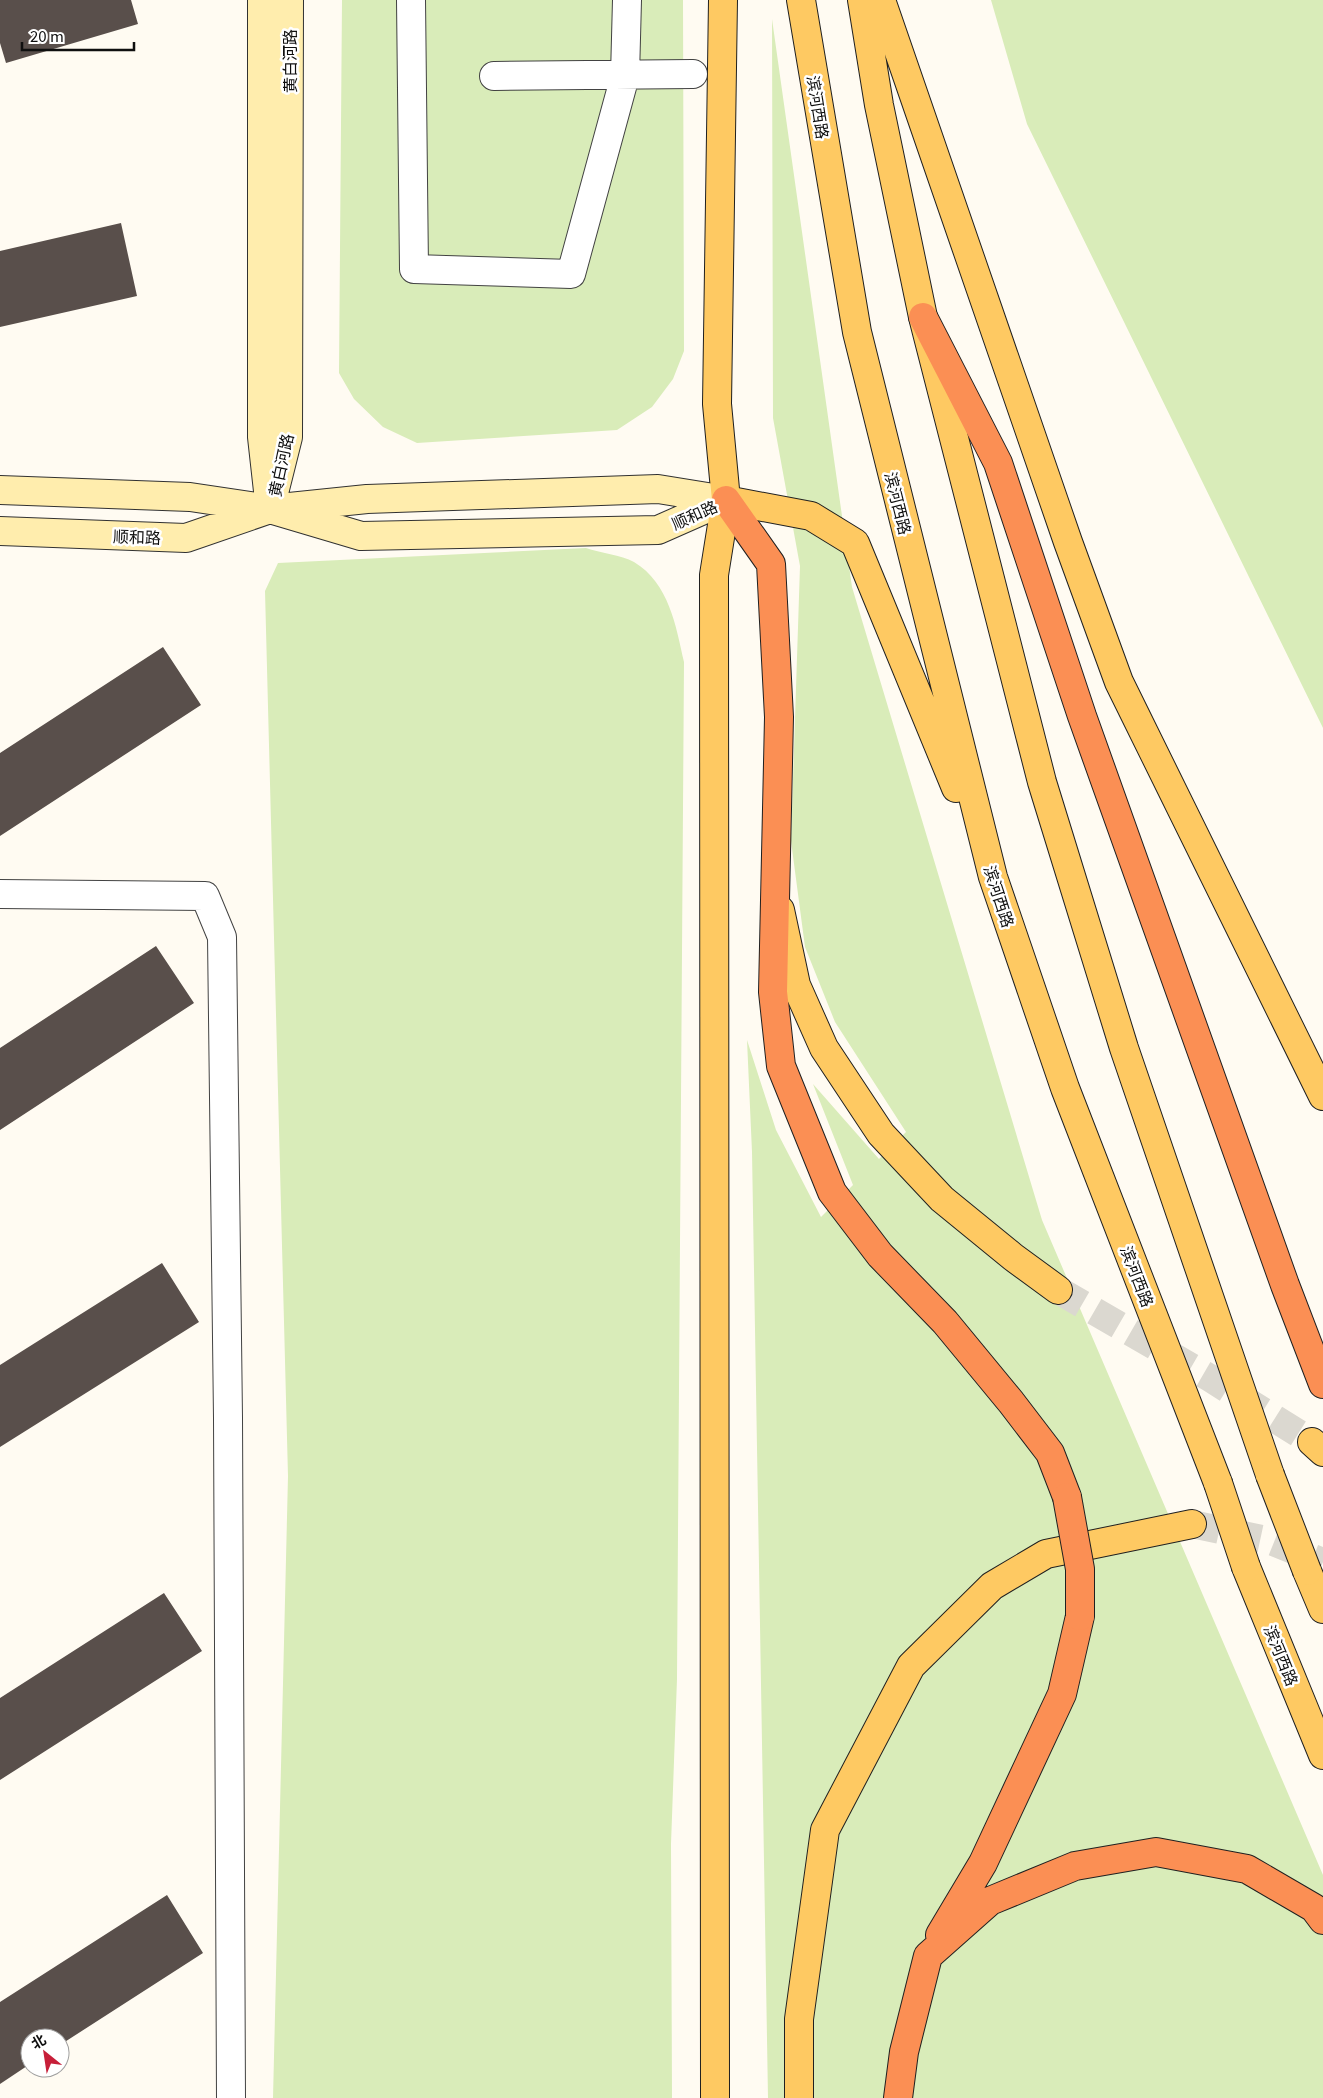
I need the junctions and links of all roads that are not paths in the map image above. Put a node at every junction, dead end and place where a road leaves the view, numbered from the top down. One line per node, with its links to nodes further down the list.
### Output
1 (262, 0): 15 (street, 黄白河路)
2 (289, 0): 15 (street, 黄白河路)
3 (411, 0): 11 (street)
4 (626, 0): 11 (street)
5 (723, 0): 14 (main road)
6 (801, 0): 17 (main road, 滨河西路)
7 (862, 0): 12 (main road)
8 (881, 0): 20 (main road)
9 (693, 74): 11 (street)
10 (494, 76): 11 (street)
11 (626, 76)
12 (923, 318): 22 (highway); 24 (main road, bridge)
13 (0, 490): 15 (street, 顺和路)
14 (726, 500): 15 (street, 顺和路); 15 (street, 顺和路); 17 (main road); 18 (highway); 29 (main road)
15 (270, 509): 16 (street, 顺和路)
16 (0, 531)
17 (993, 877): 25 (main road, 滨河西路, bridge)
18 (776, 886): 21 (main road); 27 (highway, bridge)
19 (0, 894): 28 (street)
20 (1323, 1096)
21 (1058, 1290)
22 (1323, 1384)
23 (1192, 1524): 30 (main road)
24 (1323, 1609)
25 (1323, 1755)
26 (1323, 1920): 27 (highway)
27 (928, 1956): 31 (highway)
28 (231, 2098)
29 (715, 2098)
30 (799, 2098)
31 (898, 2098)

